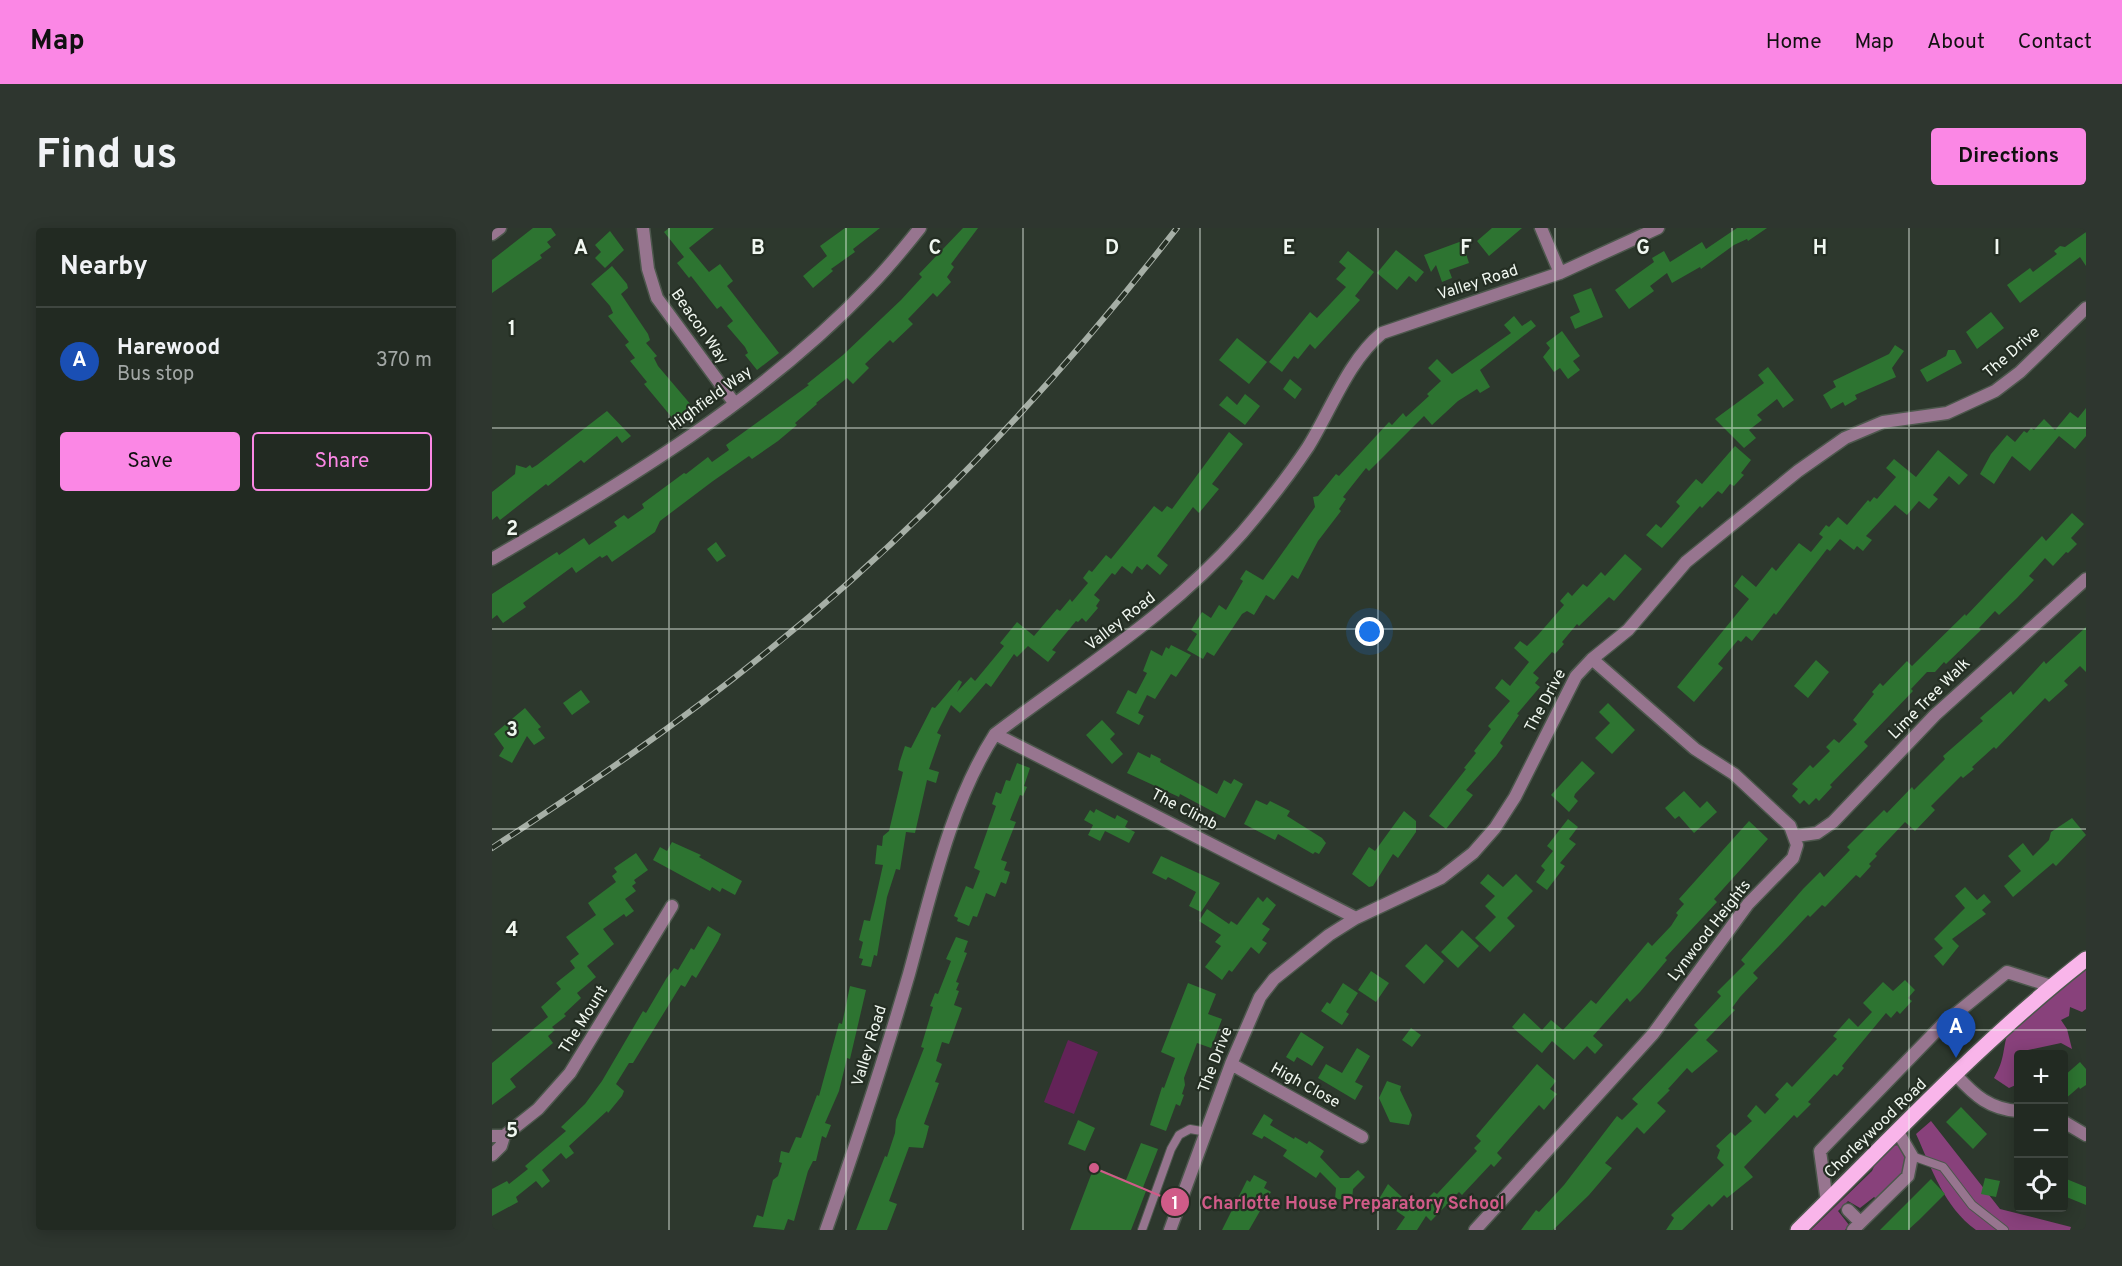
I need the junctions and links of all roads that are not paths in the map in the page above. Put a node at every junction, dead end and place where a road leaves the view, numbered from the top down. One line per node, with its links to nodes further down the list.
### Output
1 (500, 228): 6 (street)
2 (643, 228): 9 (street, Beacon Way)
3 (920, 228): 9 (street, Highfield Way)
4 (1541, 228): 7 (street)
5 (1658, 228): 7 (street, Valley Road)
6 (492, 234)
7 (1560, 273): 13 (street, Valley Road)
8 (2086, 308): 12 (street, The Drive)
9 (735, 404): 10 (street, Highfield Way)
10 (492, 559)
11 (2086, 579): 14 (street, Lime Tree Walk)
12 (1592, 659): 14 (street); 16 (street, The Drive)
13 (995, 734): 16 (street, The Climb); 34 (street, Valley Road)
14 (1796, 836): 32 (street, Lynwood Heights)
15 (672, 906): 26 (street, The Mount)
16 (1356, 918): 19 (street, The Drive)
17 (2086, 959): 18 (main road, Chorleywood Road)
18 (2051, 986): 20 (main road, Chorleywood Road); 30 (street)
19 (1232, 1064): 23 (street, The Drive); 27 (street, High Close)
20 (1956, 1075): 21 (street); 24 (main road, Chorleywood Road)
21 (2014, 1111)
22 (2068, 1124): 25 (street)
23 (1207, 1132): 35 (lane); 36 (street, The Drive)
24 (1898, 1132): 29 (street); 30 (main road, Chorleywood Road)
25 (2086, 1135)
26 (498, 1136): 28 (street, The Mount)
27 (1362, 1137)
28 (492, 1155)
29 (1912, 1156): 33 (street); 38 (lane)
30 (1827, 1202): 37 (main road, Chorleywood Road)
31 (1848, 1210): 33 (street)
32 (1480, 1226)
33 (1856, 1226)
34 (826, 1230)
35 (1142, 1230)
36 (1170, 1230)
37 (1798, 1230)
38 (2004, 1230)

